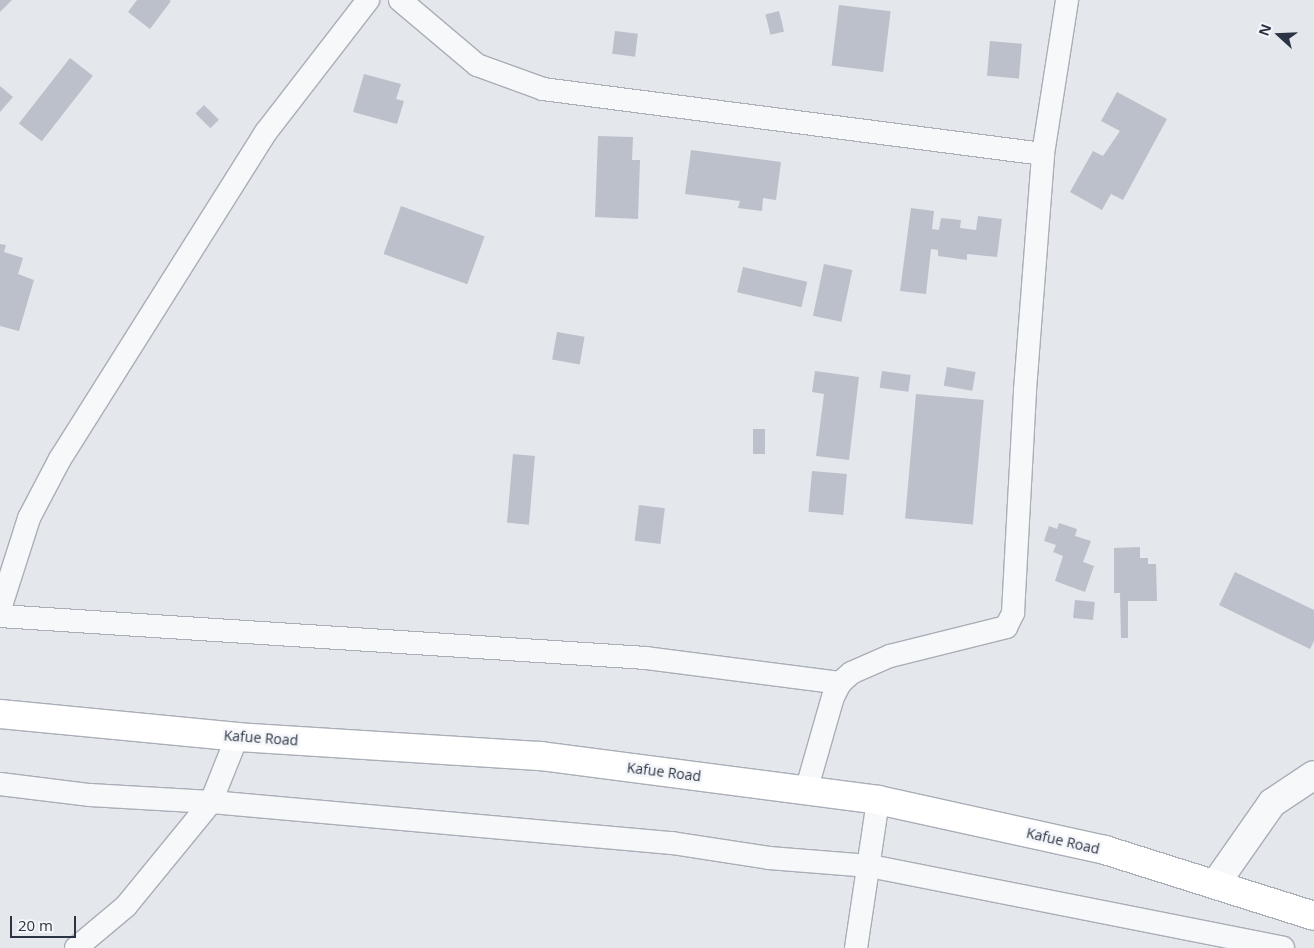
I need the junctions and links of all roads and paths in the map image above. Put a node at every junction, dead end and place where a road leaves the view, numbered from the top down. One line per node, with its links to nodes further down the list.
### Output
1 (368, 0): 5 (street)
2 (400, 0): 4 (street)
3 (1067, 0): 4 (street)
4 (1043, 154): 7 (street)
5 (0, 609)
6 (0, 616): 7 (street)
7 (840, 683): 12 (street)
8 (0, 714): 9 (highway, Kafue Road)
9 (237, 737): 12 (highway, Kafue Road); 14 (street)
10 (1314, 775): 16 (street)
11 (0, 784): 14 (street)
12 (806, 791): 13 (highway, Kafue Road)
13 (878, 800): 15 (street); 16 (highway, Kafue Road)
14 (211, 802): 15 (street); 18 (street)
15 (870, 866): 19 (street); 20 (street)
16 (1216, 883): 17 (highway, Kafue Road)
17 (1314, 916)
18 (76, 948)
19 (856, 948)
20 (1282, 948)

